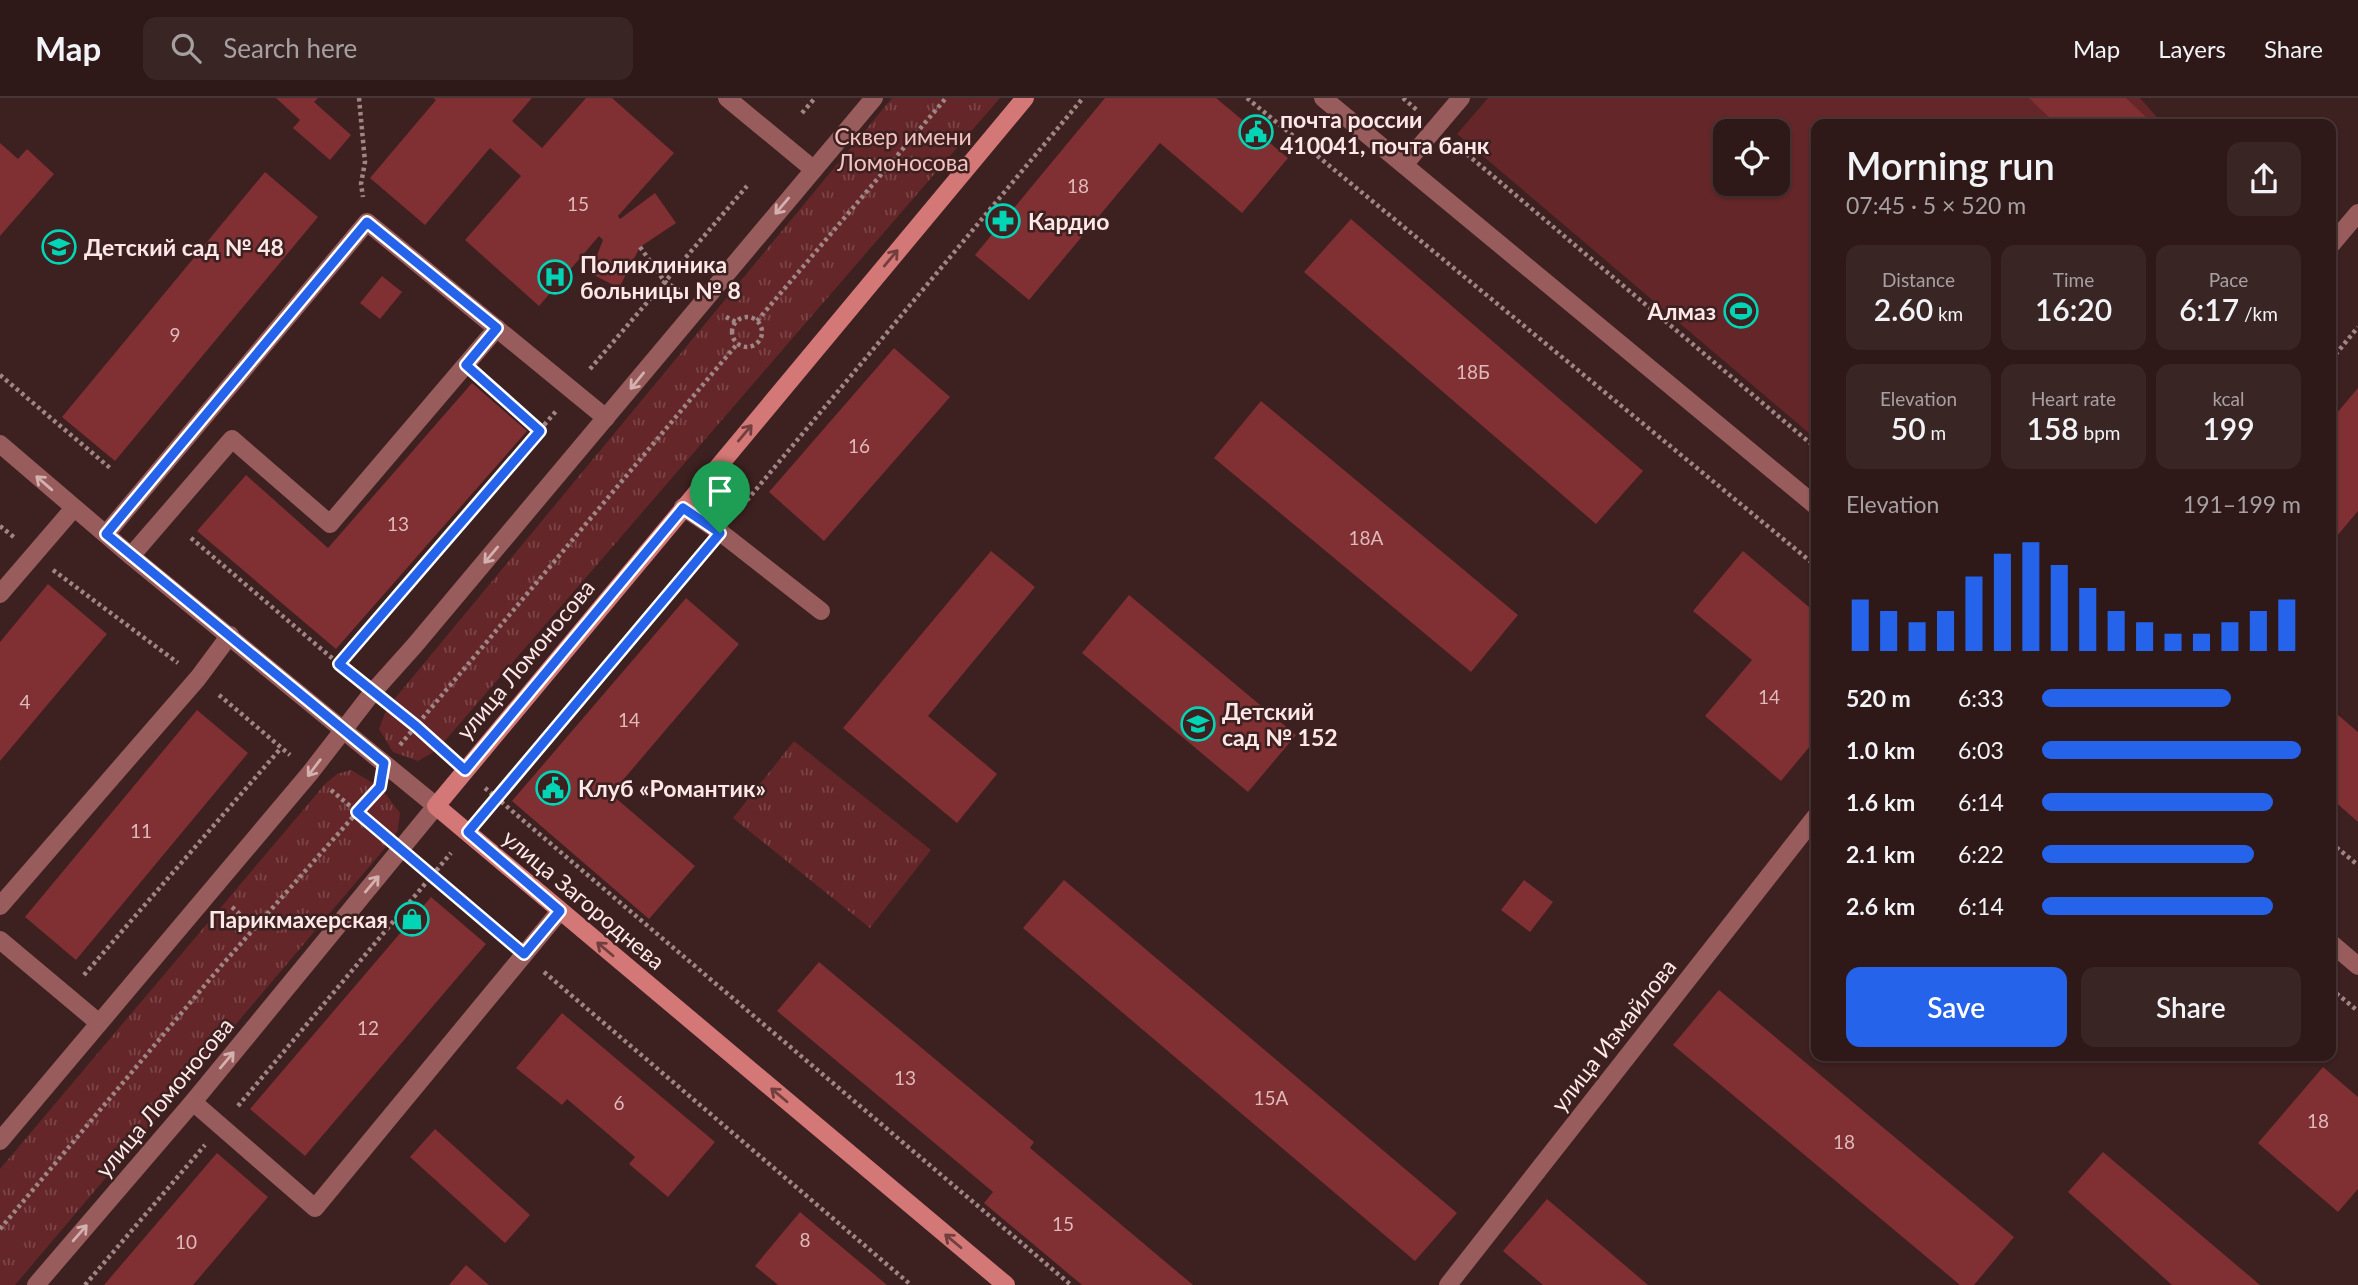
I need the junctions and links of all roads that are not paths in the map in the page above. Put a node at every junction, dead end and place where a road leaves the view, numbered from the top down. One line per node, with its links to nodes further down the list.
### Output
1 (727, 98): 7 (street)
2 (874, 98): 7 (street)
3 (1025, 98): 15 (street, улица Ломоносова, one-way to 3)
4 (1323, 98): 6 (street)
5 (1461, 98): 6 (street)
6 (1404, 165): 13 (street)
7 (813, 169): 11 (street, one-way to 11)
8 (2358, 213): 9 (street)
9 (2336, 239)
10 (497, 328): 11 (street); 16 (street); 17 (street)
11 (606, 418): 21 (street, one-way to 21)
12 (0, 444): 14 (street, улица Загороднева, one-way to 12)
13 (1811, 502)
14 (74, 508): 16 (street, улица Загороднева); 18 (street)
15 (683, 508): 19 (street); 22 (street, улица Ломоносова)
16 (106, 534): 17 (street, улица Загороднева)
17 (131, 556): 20 (street, улица Загороднева)
18 (0, 594)
19 (821, 611)
20 (230, 635): 21 (street, улица Загороднева); 24 (street)
21 (343, 728): 22 (street, улица Загороднева); 29 (street, one-way to 29)
22 (436, 806): 25 (street, улица Загороднева); 30 (street, улица Ломоносова, one-way to 22)
23 (1811, 822): 34 (street, улица Измайлова)
24 (0, 906)
25 (560, 911): 30 (street); 33 (street, улица Загороднева, one-way to 25)
26 (0, 940): 29 (street)
27 (2336, 947): 28 (street)
28 (2358, 966)
29 (99, 1024): 31 (street)
30 (192, 1102): 32 (street, улица Ломоносова, one-way to 30)
31 (0, 1141)
32 (36, 1285)
33 (1006, 1285)
34 (1448, 1285)

